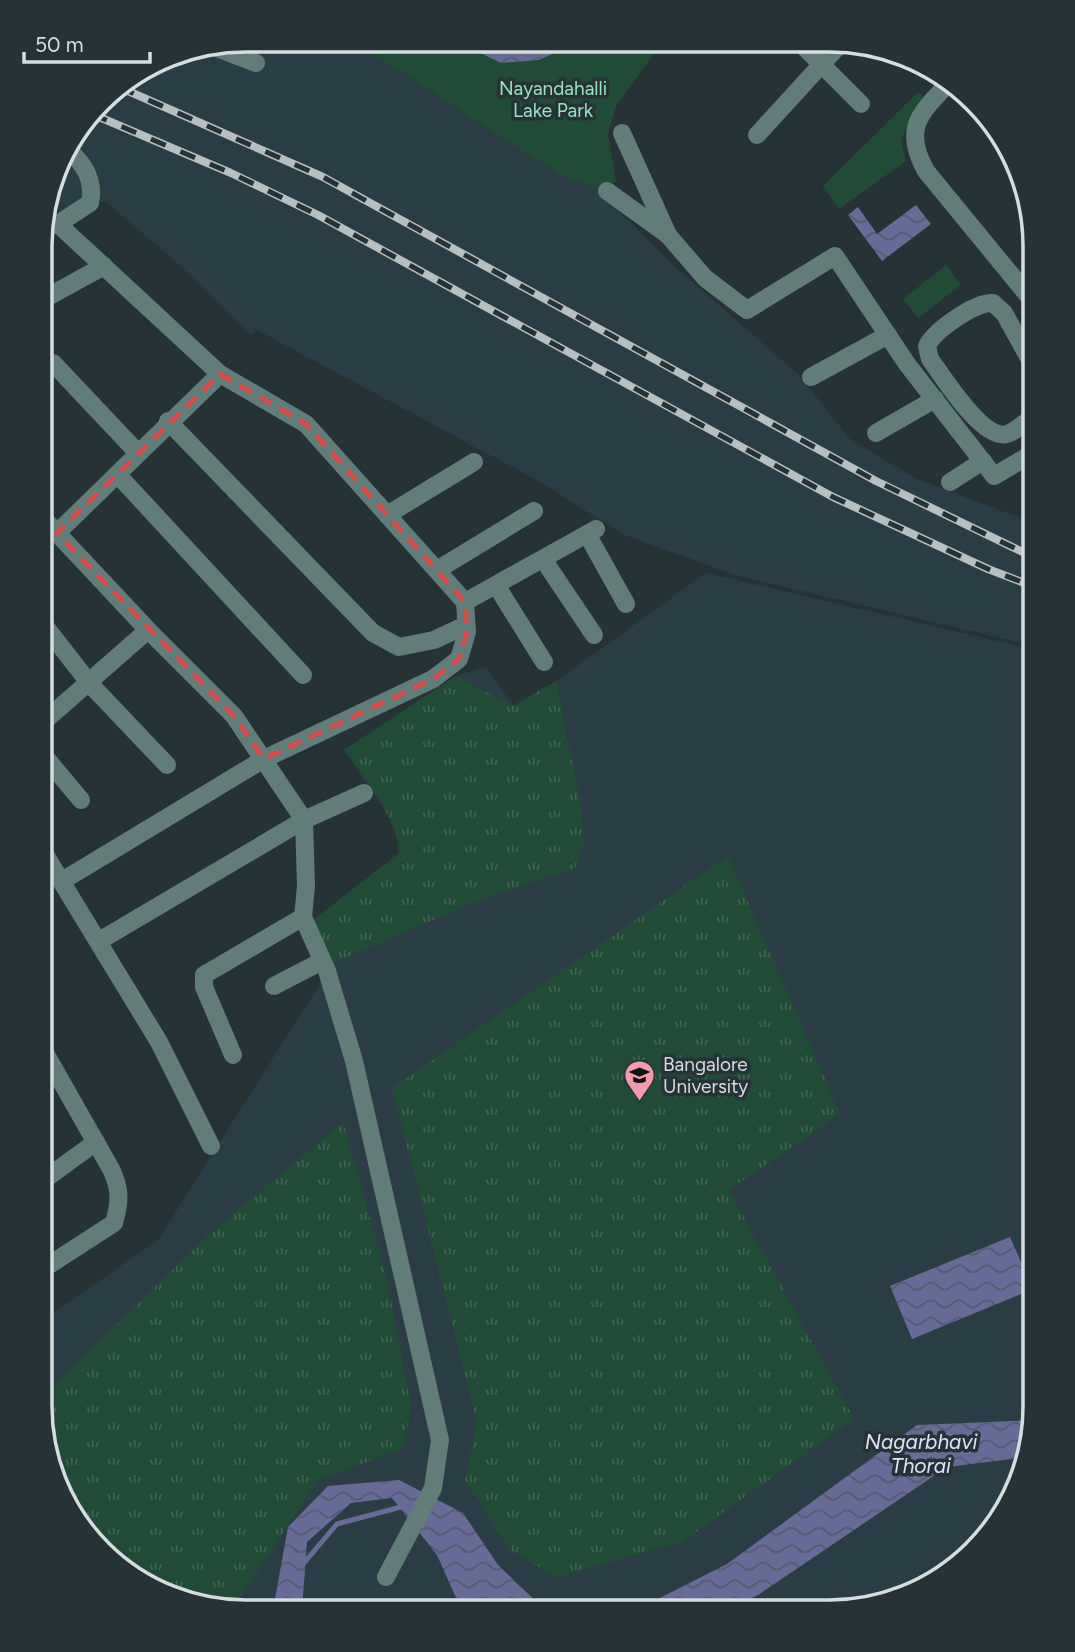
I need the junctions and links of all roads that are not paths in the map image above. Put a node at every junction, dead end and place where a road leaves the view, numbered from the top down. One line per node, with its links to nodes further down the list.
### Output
1 (809, 53): 5 (street)
2 (831, 53): 5 (street)
3 (232, 54): 4 (street)
4 (256, 63)
5 (820, 65): 7 (street); 9 (street)
6 (942, 90): 16 (street)
7 (861, 104)
8 (622, 132): 14 (street)
9 (757, 135)
10 (74, 157): 12 (street)
11 (607, 191): 14 (street)
12 (54, 224)
13 (54, 229): 15 (street)
14 (668, 235): 18 (street)
15 (104, 266): 17 (street); 21 (street)
16 (1023, 289)
17 (53, 294)
18 (888, 335): 22 (street); 23 (street)
19 (1023, 347): 25 (street)
20 (53, 363): 27 (street)
21 (220, 374): 24 (street); 34 (street)
22 (811, 377)
23 (934, 399): 26 (street); 29 (street)
24 (168, 421): 27 (street); 42 (street)
25 (1023, 423)
26 (876, 433)
27 (138, 453): 31 (street)
28 (1023, 459): 29 (street)
29 (983, 461): 32 (street)
30 (474, 462): 34 (street)
31 (118, 475): 36 (street); 47 (street)
32 (950, 482)
33 (534, 511): 38 (street)
34 (387, 515): 38 (street)
35 (53, 529): 36 (street)
36 (57, 533): 43 (street)
37 (543, 559): 39 (street); 41 (street); 44 (street)
38 (437, 570): 40 (street)
39 (496, 585): 40 (street); 46 (street)
40 (465, 602): 42 (street)
41 (626, 604)
42 (464, 626): 50 (street)
43 (148, 630): 48 (street); 50 (street)
44 (594, 635)
45 (53, 636): 48 (street)
46 (544, 662)
47 (303, 676)
48 (90, 684): 49 (street); 51 (street)
49 (53, 714)
50 (264, 759): 55 (street); 57 (street)
51 (167, 765)
52 (53, 766): 54 (street)
53 (365, 793): 55 (street)
54 (81, 800)
55 (304, 820): 58 (street); 59 (street)
56 (53, 867): 57 (street)
57 (62, 881): 59 (street)
58 (303, 917): 60 (street); 62 (street)
59 (99, 941): 65 (street)
60 (322, 961): 61 (street); 68 (street)
61 (274, 986)
62 (233, 1055)
63 (53, 1080): 64 (street)
64 (96, 1142): 66 (street); 67 (street)
65 (211, 1146)
66 (53, 1173)
67 (53, 1263)
68 (386, 1577)

